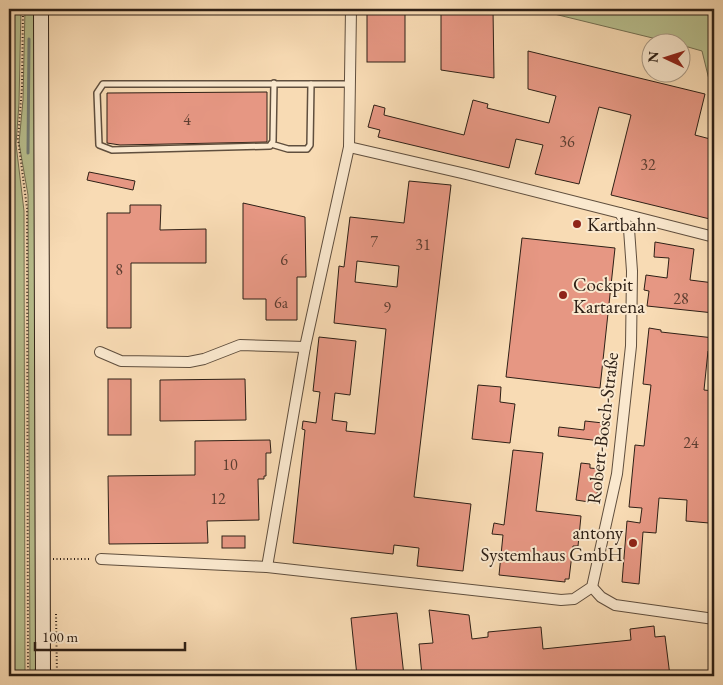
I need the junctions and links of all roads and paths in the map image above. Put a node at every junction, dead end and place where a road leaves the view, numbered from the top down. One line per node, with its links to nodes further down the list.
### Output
1 (23, 9): 18 (path)
2 (41, 9): 13 (main road)
3 (351, 9): 6 (street)
4 (274, 83): 5 (lane); 7 (lane); 7 (lane)
5 (311, 84): 6 (lane); 7 (lane)
6 (351, 84): 8 (street)
7 (271, 144)
8 (349, 147): 9 (street); 11 (street)
9 (620, 213): 10 (street); 16 (street, Robert-Bosch-Straße)
10 (714, 237)
11 (305, 347): 12 (street); 15 (street)
12 (100, 352)
13 (44, 558): 14 (path); 19 (main road)
14 (101, 559): 15 (street)
15 (267, 567): 16 (street)
16 (592, 587): 17 (street)
17 (714, 619)
18 (28, 676)
19 (43, 676)

